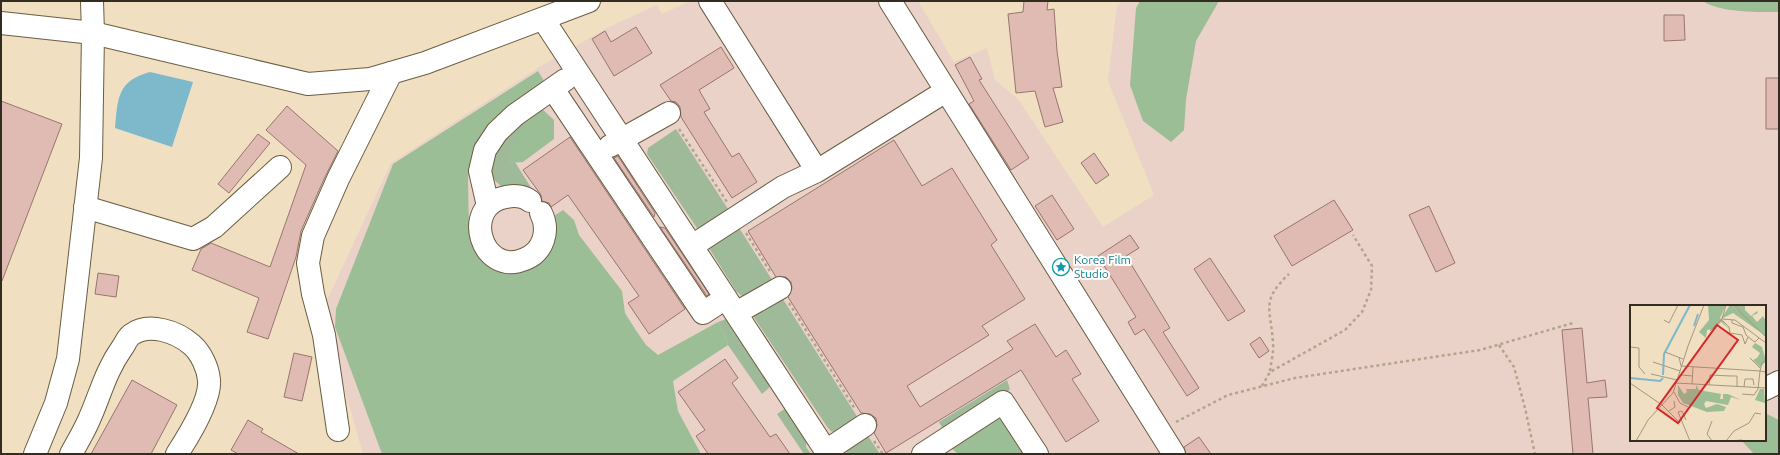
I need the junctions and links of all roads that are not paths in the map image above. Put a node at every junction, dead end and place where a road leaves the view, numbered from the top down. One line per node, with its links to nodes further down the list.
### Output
1 (92, 1): 7 (street)
2 (589, 1): 5 (street)
3 (710, 1): 16 (street)
4 (890, 1): 11 (street)
5 (543, 19): 8 (street); 9 (street)
6 (1, 23): 7 (street)
7 (93, 33): 9 (street); 18 (street)
8 (578, 72): 10 (street); 13 (street)
9 (391, 73): 25 (street)
10 (553, 89): 14 (street); 17 (street)
11 (946, 91): 16 (street); 32 (street)
12 (669, 113): 13 (street)
13 (622, 139): 14 (street); 19 (street)
14 (595, 154): 21 (street)
15 (280, 167): 18 (street)
16 (817, 171): 19 (street)
17 (488, 206): 17 (street)
18 (85, 207): 27 (street)
19 (692, 246): 21 (street)
20 (780, 288): 21 (street)
21 (731, 305): 26 (street)
22 (1779, 382): 23 (street)
23 (1766, 388)
24 (865, 425): 26 (street)
25 (338, 430)
26 (827, 452)
27 (35, 454)
28 (71, 454): 29 (street)
29 (177, 454)
30 (923, 454): 31 (street)
31 (1037, 454)
32 (1174, 454)

